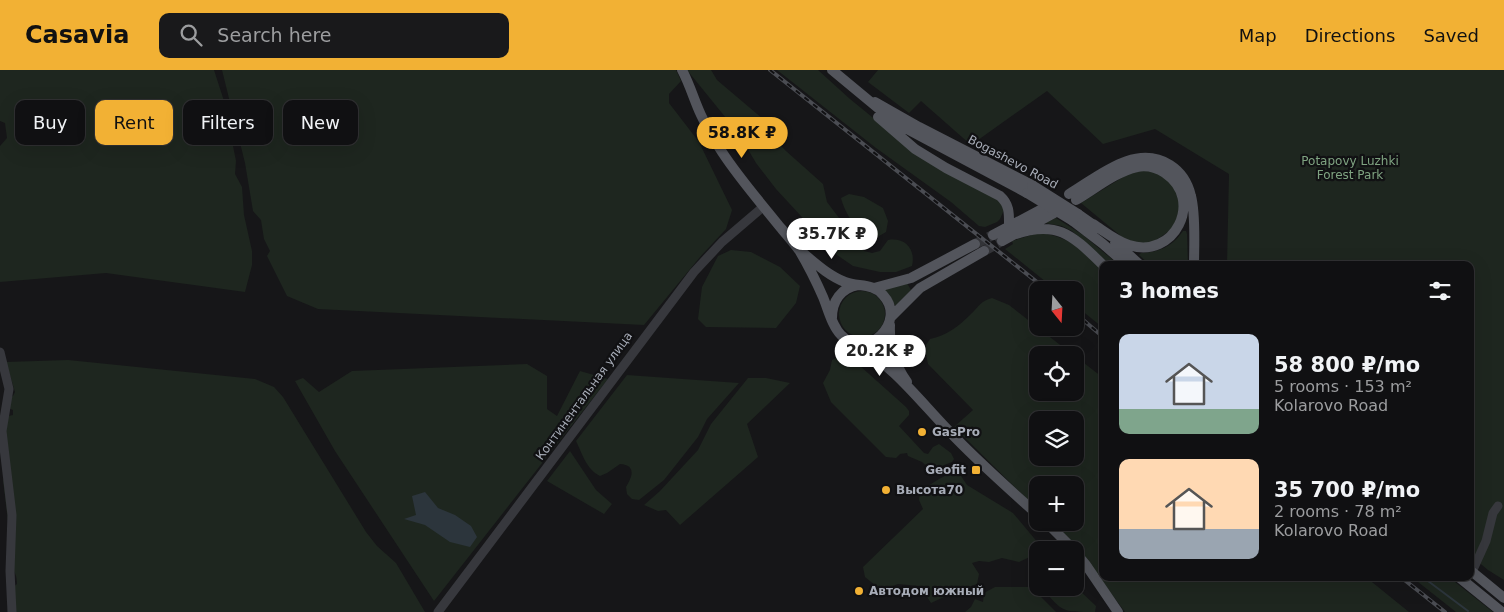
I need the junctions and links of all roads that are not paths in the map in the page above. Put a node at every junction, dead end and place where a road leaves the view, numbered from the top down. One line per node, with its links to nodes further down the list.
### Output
1 (682, 70): 4 (main road)
2 (832, 70): 3 (main road, Bogashevo Road)
3 (863, 96): 8 (main road, Bogashevo Road, bridge); 11 (main road)
4 (754, 195): 5 (main road); 7 (street)
5 (763, 207): 7 (street, Континентальная улица); 9 (main road)
6 (1049, 210): 11 (main road)
7 (751, 217): 9 (street); 37 (street, Континентальная улица)
8 (1075, 218): 10 (main road, Bogashevo Road); 17 (main road, Bogashevo Road)
9 (775, 221): 14 (main road)
10 (1092, 224): 18 (main road, Bogashevo Road); 19 (main road)
11 (1011, 231): 12 (main road); 16 (main road)
12 (998, 238)
13 (975, 244): 21 (main road)
14 (798, 249): 20 (main road); 23 (main road)
15 (984, 251): 22 (main road)
16 (1099, 261)
17 (1122, 261)
18 (1135, 261)
19 (1194, 261)
20 (859, 285): 21 (main road); 23 (main road)
21 (874, 288): 22 (main road)
22 (890, 319): 24 (main road); 26 (main road)
23 (833, 321): 24 (main road)
24 (852, 342): 26 (main road)
25 (0, 352): 36 (street)
26 (918, 397): 28 (main road)
27 (1498, 506): 32 (street)
28 (1029, 507)
29 (1055, 531): 30 (main road)
30 (1064, 541)
31 (1084, 563): 38 (main road)
32 (1474, 565)
33 (1474, 573): 35 (main road)
34 (1464, 581): 39 (main road)
35 (1504, 598)
36 (12, 612)
37 (438, 612)
38 (1118, 612)
39 (1502, 612)

